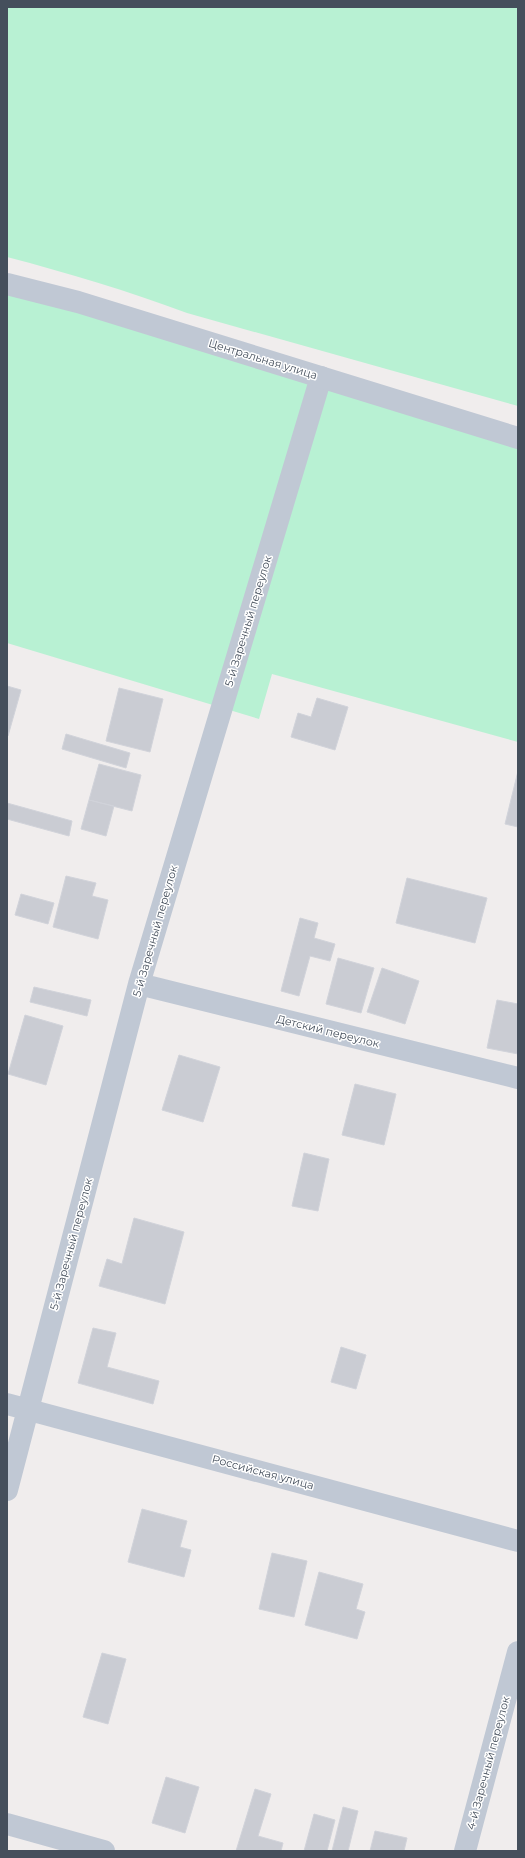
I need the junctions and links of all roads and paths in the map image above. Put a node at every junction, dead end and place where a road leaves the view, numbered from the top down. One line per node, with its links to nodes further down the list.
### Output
1 (7, 284): 2 (street, Центральная улица)
2 (321, 377): 3 (street, Центральная улица); 4 (street, 5-й Заречный переулок)
3 (518, 438)
4 (139, 984): 5 (street, Детский переулок); 7 (street, 5-й Заречный переулок)
5 (518, 1078)
6 (7, 1404): 7 (street, Российская улица)
7 (28, 1410): 8 (street, 5-й Заречный переулок); 9 (street, Российская улица)
8 (7, 1490)
9 (518, 1541)
10 (518, 1652): 13 (street, 4-й Заречный переулок)
11 (7, 1824): 12 (street)
12 (104, 1851)
13 (465, 1851)

